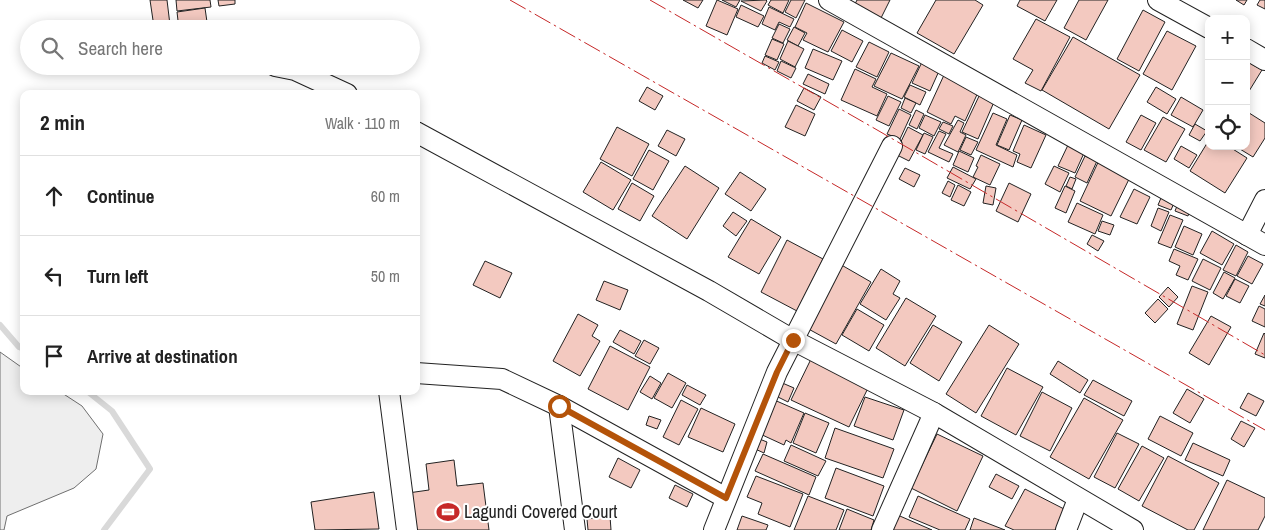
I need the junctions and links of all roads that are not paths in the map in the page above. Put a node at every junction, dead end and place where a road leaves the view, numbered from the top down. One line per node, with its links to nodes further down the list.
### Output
1 (829, 0): 11 (street)
2 (1158, 0): 3 (street)
3 (1205, 26)
4 (1250, 51): 5 (street)
5 (1265, 60)
6 (306, 75): 7 (street)
7 (338, 90)
8 (420, 134): 13 (street)
9 (892, 146): 13 (street)
10 (1265, 200): 11 (street)
11 (1248, 235): 12 (street)
12 (1265, 245)
13 (793, 340): 17 (street); 18 (street)
14 (420, 373): 16 (street)
15 (390, 395): 20 (street)
16 (559, 406): 18 (street); 21 (street)
17 (934, 413): 19 (street); 23 (street)
18 (726, 498): 22 (street)
19 (1078, 499): 24 (street); 25 (street)
20 (407, 530)
21 (575, 530)
22 (714, 530)
23 (882, 530)
24 (1066, 530)
25 (1133, 530)

